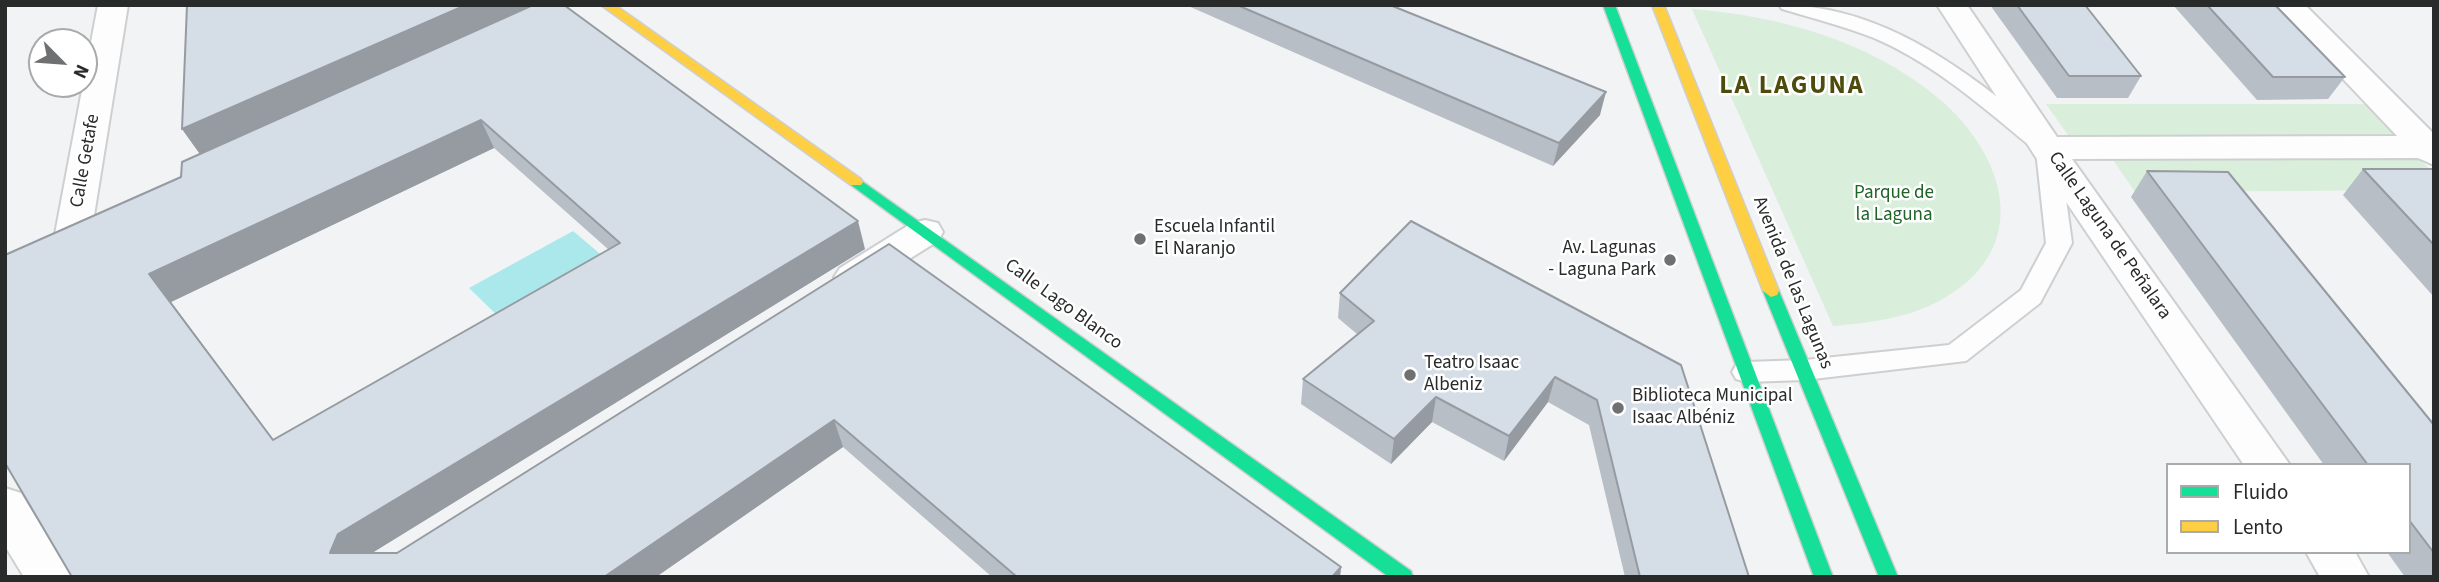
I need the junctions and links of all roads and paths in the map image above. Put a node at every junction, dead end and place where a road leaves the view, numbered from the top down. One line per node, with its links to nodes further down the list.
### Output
1 (113, 5): 11 (street, Calle Getafe)
2 (607, 5): 10 (main road, Calle Lago Blanco)
3 (1609, 5): 14 (main road)
4 (1658, 5): 13 (main road, Avenida de las Lagunas)
5 (1789, 5): 8 (lane)
6 (1952, 5): 8 (street, Calle Laguna de Peñalara)
7 (2288, 5): 9 (street)
8 (2047, 148): 9 (street); 13 (lane); 15 (street, Calle Laguna de Peñalara)
9 (2432, 149)
10 (925, 232): 12 (street); 19 (main road, Calle Lago Blanco)
11 (73, 233)
12 (820, 298)
13 (1805, 370): 14 (lane); 21 (main road, Avenida de las Lagunas)
14 (1746, 372): 20 (main road)
15 (2267, 463)
16 (5, 506): 18 (street)
17 (2330, 554): 22 (street)
18 (48, 577)
19 (1405, 577)
20 (1824, 577)
21 (1889, 577)
22 (2346, 577)

